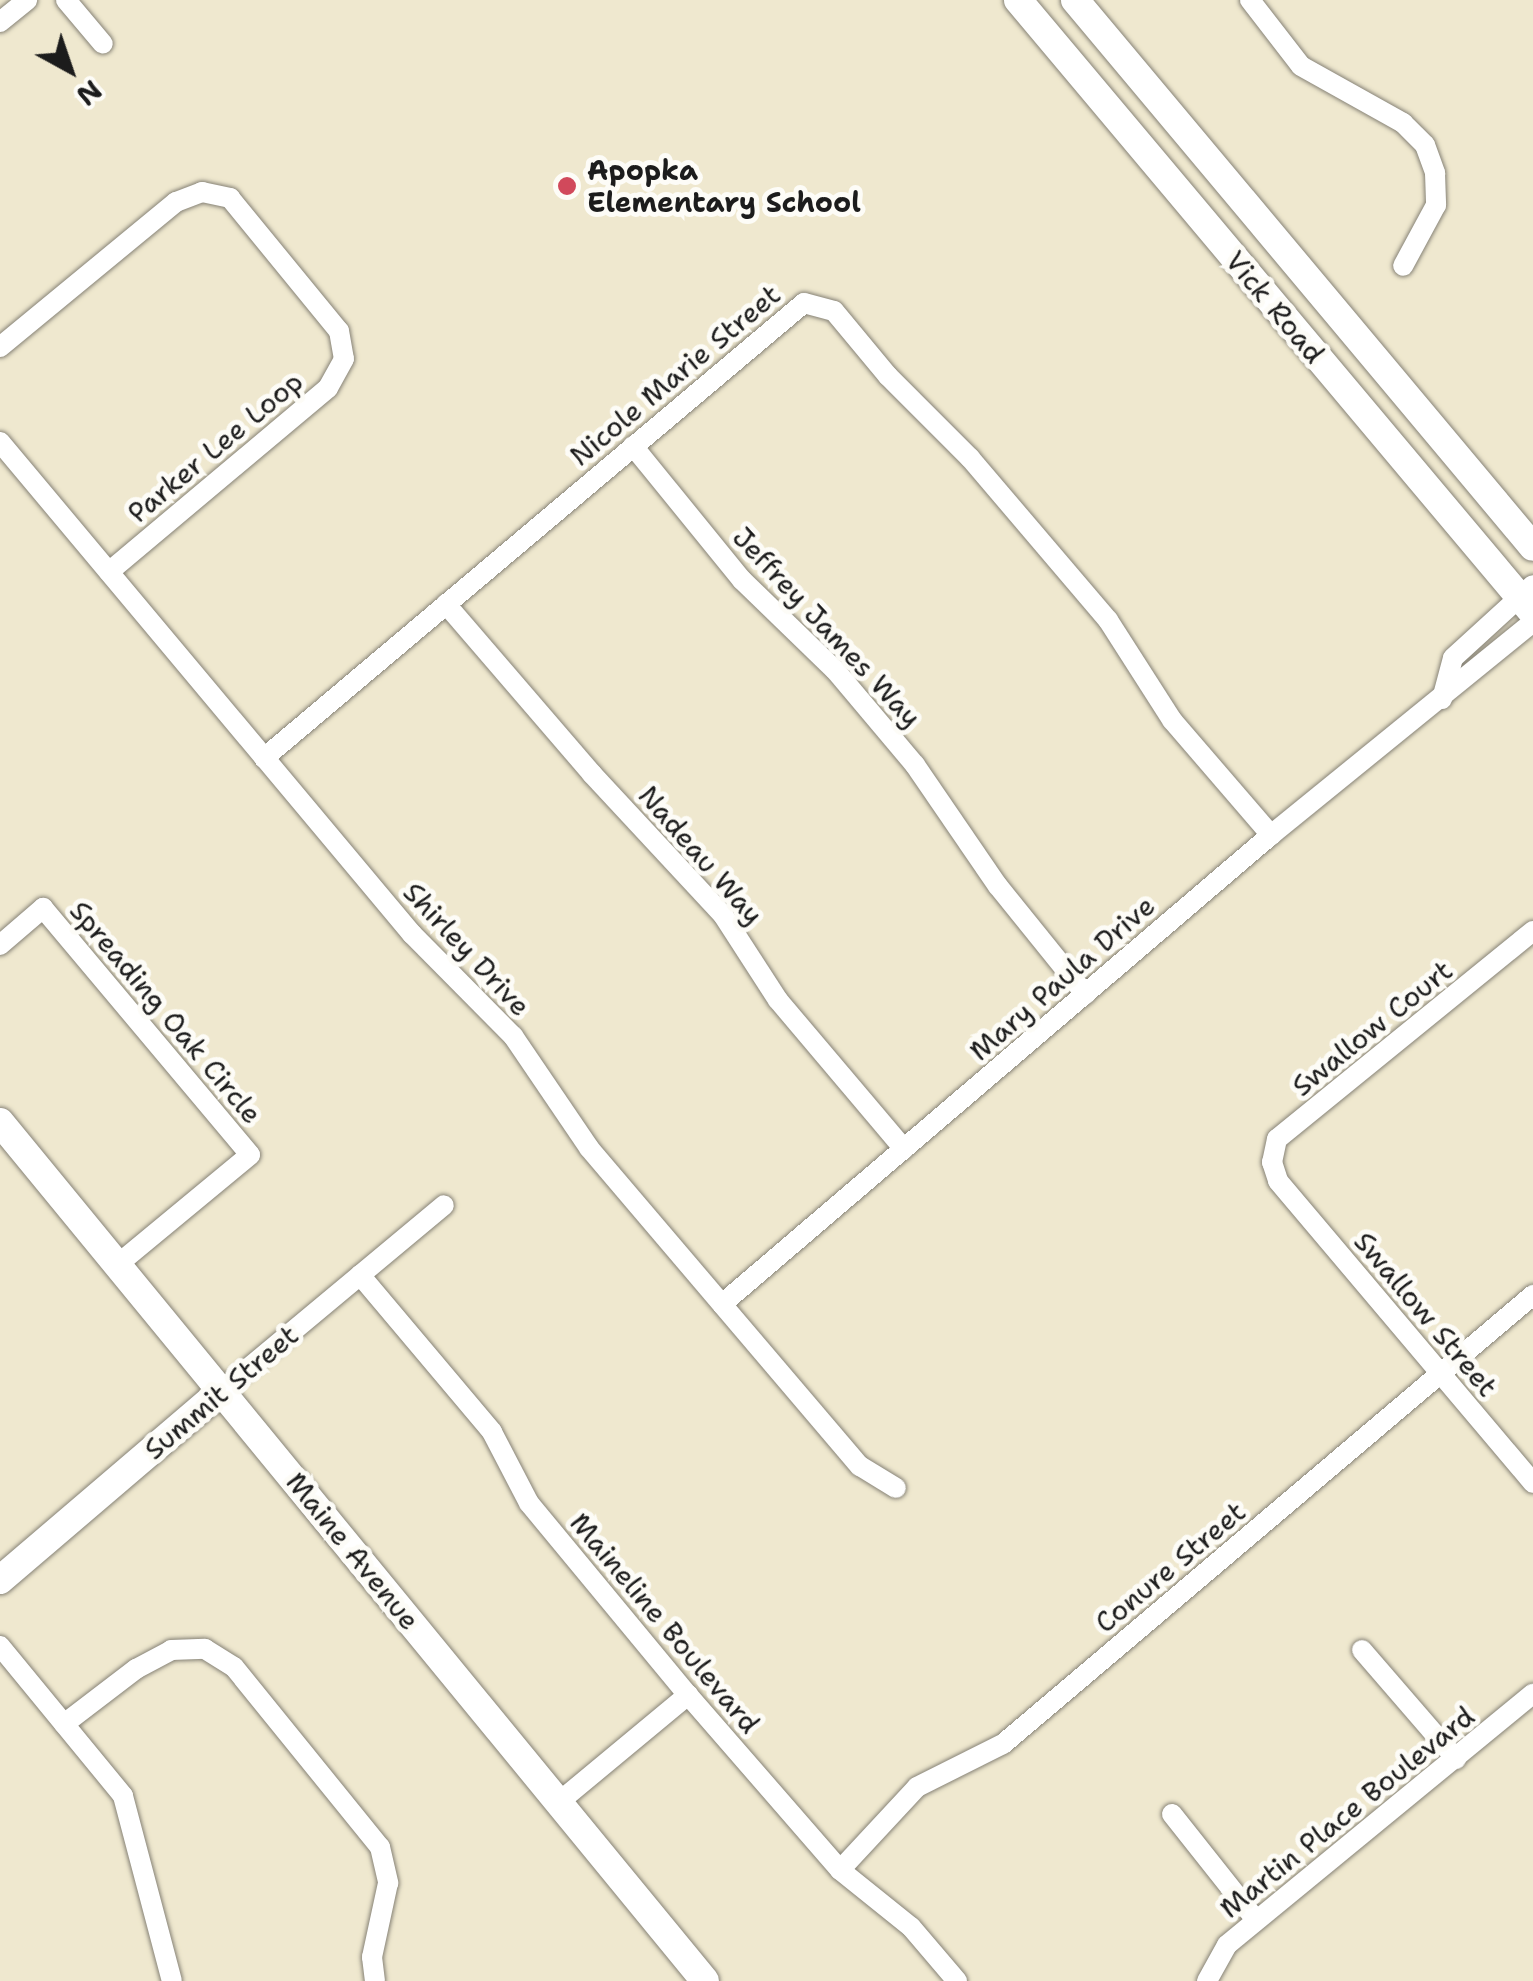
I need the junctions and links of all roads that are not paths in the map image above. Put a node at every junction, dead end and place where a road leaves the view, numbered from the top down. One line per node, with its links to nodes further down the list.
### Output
1 (26, 0): 6 (street)
2 (66, 0): 7 (street)
3 (1018, 0): 14 (street, Vick Road)
4 (1075, 0): 12 (street, Vick Road)
5 (1250, 0): 8 (street)
6 (0, 22)
7 (102, 44)
8 (1403, 266)
9 (0, 348): 13 (street, Parker Lee Loop)
10 (0, 442): 13 (street, Shirley Drive)
11 (632, 446): 15 (street, Nicole Marie Street); 19 (street, Nicole Marie Street); 22 (street, Jeffrey James Way)
12 (1533, 548)
13 (109, 572): 18 (street, Shirley Drive)
14 (1528, 598): 17 (street)
15 (446, 604): 18 (street, Nicole Marie Street); 24 (street, Nadeau Way)
16 (1533, 622): 17 (street, Mary Paula Drive)
17 (1442, 698): 19 (street, Mary Paula Drive)
18 (264, 758): 30 (street, Shirley Drive)
19 (1271, 835): 22 (street, Mary Paula Drive)
20 (1533, 931): 25 (street, Swallow Court)
21 (0, 945): 27 (street, Spreading Oak Circle)
22 (1085, 994): 24 (street, Mary Paula Drive)
23 (0, 1122): 27 (street, Maine Avenue)
24 (904, 1149): 30 (street, Mary Paula Drive)
25 (1278, 1181): 31 (street, Swallow Street)
26 (444, 1205): 28 (street, Summit Street)
27 (118, 1264): 32 (street, Maine Avenue)
28 (360, 1275): 32 (street, Summit Street); 39 (street, Maineline Boulevard)
29 (1533, 1295): 31 (street, Conure Street)
30 (722, 1304): 34 (street, Shirley Drive)
31 (1440, 1374): 33 (street, Swallow Street); 44 (street, Conure Street)
32 (222, 1391): 35 (street, Summit Street); 42 (street, Maine Avenue)
33 (1533, 1483)
34 (896, 1488)
35 (0, 1580)
36 (0, 1646): 40 (street)
37 (1362, 1650): 41 (street)
38 (1533, 1694): 41 (street, Martin Place Boulevard)
39 (688, 1695): 42 (street); 44 (street, Maineline Boulevard)
40 (64, 1724): 46 (street); 47 (street)
41 (1456, 1758): 45 (street, Martin Place Boulevard)
42 (559, 1802): 48 (street, Maine Avenue)
43 (1172, 1814): 45 (street)
44 (840, 1870): 49 (street, Maineline Boulevard)
45 (1256, 1920): 50 (street, Martin Place Boulevard)
46 (172, 1981)
47 (375, 1981)
48 (706, 1981)
49 (957, 1981)
50 (1208, 1981)

